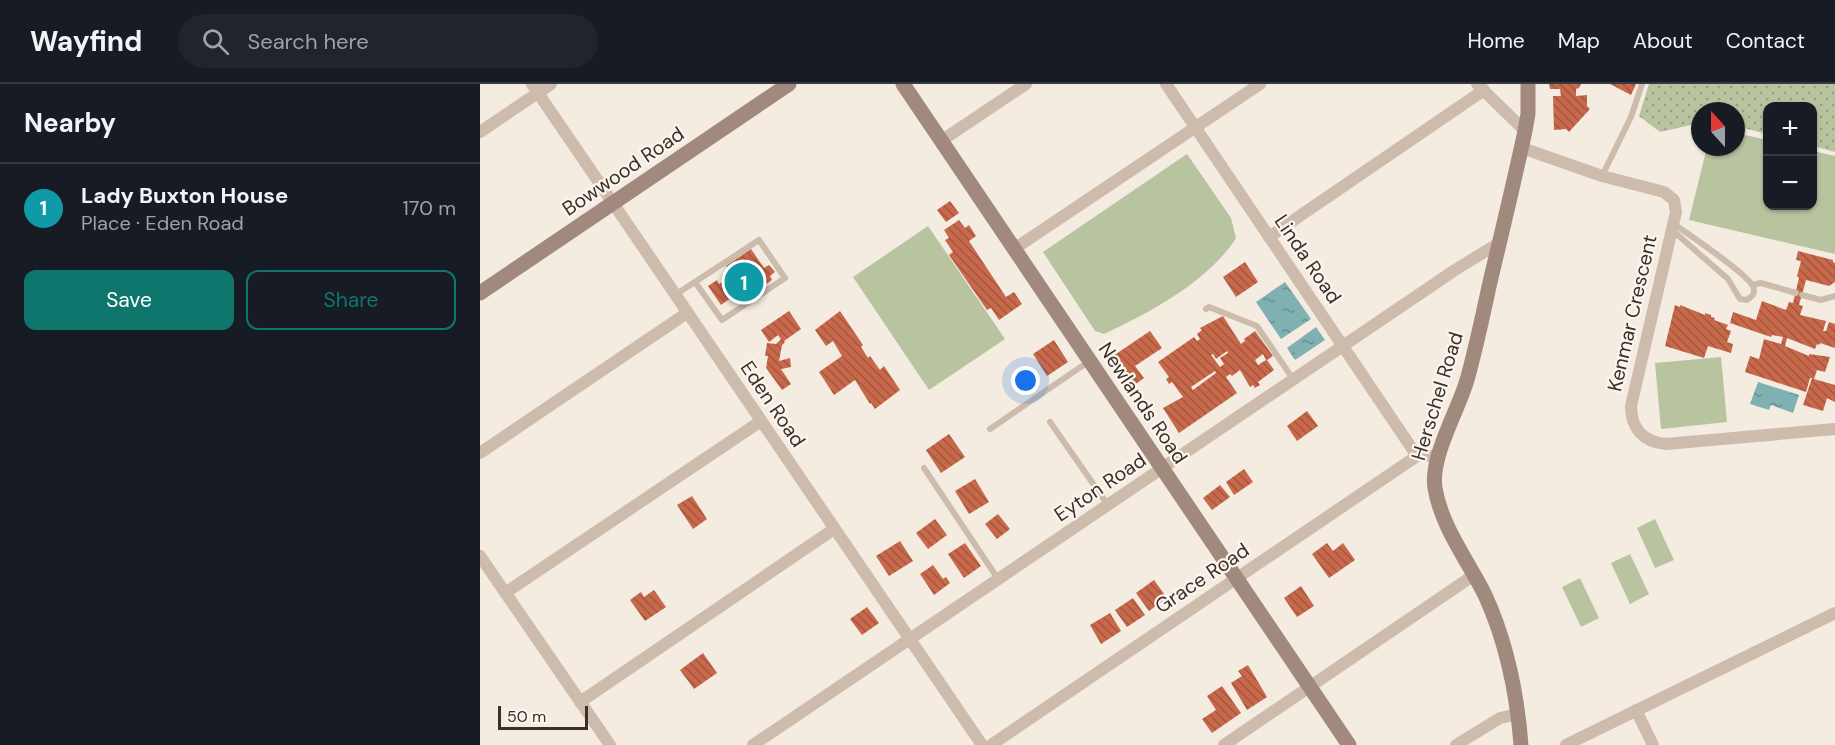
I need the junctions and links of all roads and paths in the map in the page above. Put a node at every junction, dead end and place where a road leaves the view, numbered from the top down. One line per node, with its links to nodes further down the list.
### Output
1 (550, 84): 10 (street)
2 (789, 84): 17 (street, Bowwood Road)
3 (903, 84): 14 (street, Newlands Road)
4 (1026, 84): 14 (street)
5 (1166, 84): 11 (street, Linda Road)
6 (1260, 84): 11 (street)
7 (1528, 84): 12 (street, Herschel Road)
8 (1642, 84): 16 (lane)
9 (1481, 87): 12 (street); 19 (street)
10 (535, 88): 13 (street); 17 (street, Eden Road)
11 (1196, 127): 19 (street, Linda Road); 21 (street)
12 (1525, 131): 15 (street, Herschel Road)
13 (480, 132)
14 (941, 141): 21 (street, Newlands Road)
15 (1522, 148): 16 (street, Kenmar Crescent); 20 (street, Herschel Road)
16 (1602, 176): 18 (street, Kenmar Crescent)
17 (612, 203): 24 (street, Bowwood Road); 25 (street, Eden Road)
18 (1672, 227): 23 (lane); 23 (lane); 35 (street, Kenmar Crescent)
19 (1269, 237): 29 (street, Linda Road)
20 (1499, 243): 29 (street, Eyton Road); 38 (street, Herschel Road)
21 (1014, 249): 30 (street, Newlands Road)
22 (695, 282): 22 (lane); 25 (lane)
23 (1752, 285): 26 (lane)
24 (480, 292)
25 (675, 295): 28 (street, Eden Road)
26 (1835, 296)
27 (1206, 309): 31 (lane)
28 (687, 313): 32 (street, Eden Road); 36 (street)
29 (1344, 345): 31 (street, Eyton Road); 37 (street, Linda Road)
30 (1090, 361): 34 (lane); 40 (street, Newlands Road)
31 (1293, 380): 40 (street, Eyton Road)
32 (761, 421): 42 (street, Eden Road); 47 (street)
33 (1050, 422): 41 (lane)
34 (990, 429)
35 (1835, 429)
36 (480, 453)
37 (1418, 456): 38 (street); 46 (street, Grace Road)
38 (1438, 456): 44 (street, Herschel Road)
39 (924, 468): 45 (lane)
40 (1162, 468): 41 (street, Eyton Road); 46 (street, Newlands Road)
41 (1108, 505): 45 (street, Eyton Road)
42 (834, 529): 49 (street, Eden Road); 51 (street)
43 (480, 556): 47 (street)
44 (1474, 575): 50 (street); 53 (street, Herschel Road)
45 (998, 579): 49 (street, Eyton Road)
46 (1236, 579): 50 (street, Newlands Road); 57 (street, Grace Road)
47 (505, 593): 51 (street)
48 (1835, 613): 52 (street)
49 (909, 640): 55 (street, Eyton Road); 56 (street, Eden Road)
50 (1310, 687): 58 (street); 59 (street, Newlands Road)
51 (580, 702): 54 (street)
52 (1636, 710): 62 (street); 63 (street)
53 (1518, 714): 60 (street); 61 (street, Herschel Road)
54 (610, 745)
55 (753, 745)
56 (982, 745)
57 (991, 745)
58 (1224, 745)
59 (1349, 745)
60 (1456, 745)
61 (1521, 745)
62 (1566, 745)
63 (1653, 745)

